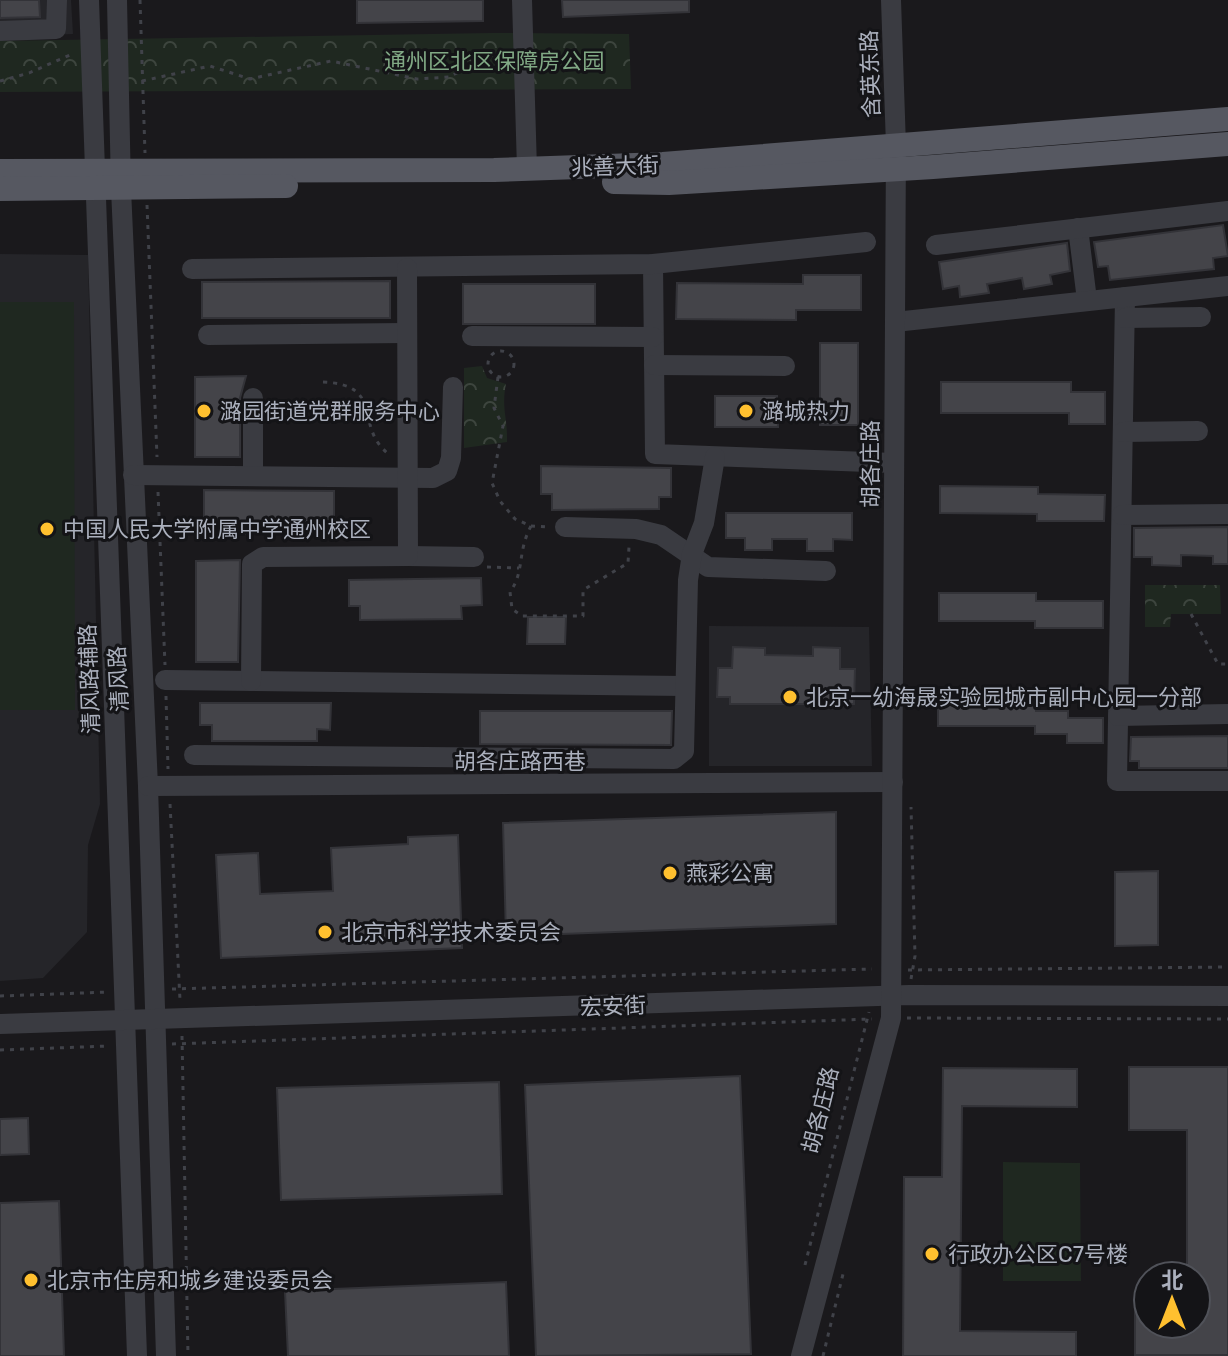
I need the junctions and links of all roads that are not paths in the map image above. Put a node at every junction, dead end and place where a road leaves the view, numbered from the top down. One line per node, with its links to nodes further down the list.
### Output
1 (57, 0): 6 (street)
2 (89, 0): 12 (street, 清风路辅路)
3 (117, 0): 13 (street, 清风路)
4 (522, 0): 10 (street)
5 (891, 0): 9 (street, 含英东路)
6 (0, 31)
7 (1228, 119): 9 (main road, 兆善大街)
8 (1228, 144): 9 (main road, 兆善大街)
9 (896, 157): 10 (main road, 兆善大街); 13 (main road, 兆善大街); 26 (street, 胡各庄路)
10 (527, 169): 13 (main road, 兆善大街)
11 (0, 171): 12 (main road, 兆善大街)
12 (94, 180): 13 (main road, 兆善大街); 14 (main road, 兆善大街); 61 (street, 清风路辅路)
13 (121, 180): 41 (street, 清风路)
14 (0, 189)
15 (1228, 211): 16 (street)
16 (1078, 228): 18 (street); 23 (street)
17 (866, 242): 19 (street)
18 (936, 245)
19 (653, 264): 20 (street); 30 (street)
20 (407, 268): 21 (street); 27 (street)
21 (192, 269)
22 (1228, 286): 24 (street)
23 (1087, 300): 24 (street); 26 (street)
24 (1125, 307): 25 (street); 36 (street)
25 (1201, 317)
26 (895, 322): 38 (street, 胡各庄路)
27 (405, 333): 28 (street); 39 (street)
28 (208, 335)
29 (472, 336): 30 (street)
30 (653, 337): 31 (street)
31 (654, 365): 32 (street); 37 (street)
32 (785, 366)
33 (453, 387): 39 (street)
34 (253, 398): 40 (street)
35 (1198, 431): 36 (street)
36 (1123, 432): 43 (street)
37 (715, 457): 38 (street); 45 (street)
38 (894, 463): 56 (street, 胡各庄路)
39 (406, 467): 40 (street); 46 (street)
40 (253, 474): 41 (street)
41 (133, 475): 57 (street, 清风路)
42 (1228, 514): 43 (street)
43 (1122, 515): 53 (street)
44 (565, 527): 45 (street)
45 (692, 554): 48 (street); 51 (street)
46 (408, 556): 47 (street); 50 (street)
47 (474, 557)
48 (826, 571)
49 (165, 680): 50 (street)
50 (251, 681): 51 (street)
51 (684, 686): 54 (street)
52 (1228, 714): 53 (street)
53 (1118, 716): 55 (street)
54 (194, 755)
55 (1228, 781)
56 (893, 782): 57 (street, 胡各庄路西巷); 58 (street, 胡各庄路)
57 (148, 786): 60 (street, 清风路)
58 (882, 996): 59 (street, 宏安街); 60 (street, 宏安街); 65 (street, 胡各庄路)
59 (1228, 996)
60 (153, 1018): 61 (street, 宏安街); 64 (street, 清风路)
61 (126, 1019): 62 (street, 宏安街); 63 (street, 清风路辅路)
62 (0, 1024)
63 (137, 1356)
64 (166, 1356)
65 (801, 1356)

